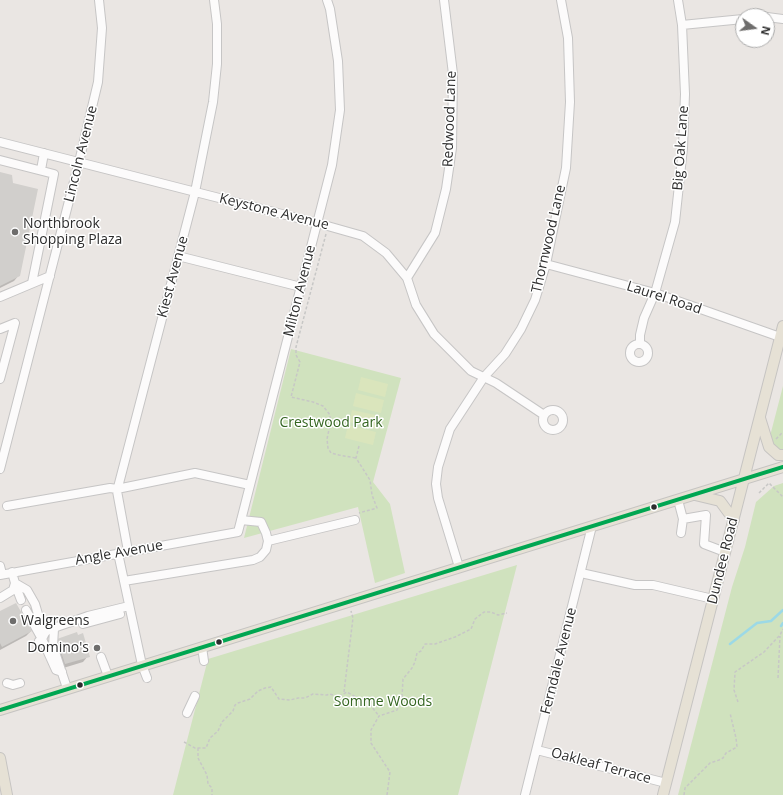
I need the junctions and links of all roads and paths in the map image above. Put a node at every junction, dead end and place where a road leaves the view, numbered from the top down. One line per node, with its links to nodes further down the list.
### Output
1 (99, 0): 12 (street, Lincoln Avenue)
2 (214, 0): 14 (street, Kiest Avenue)
3 (327, 0): 15 (street, Milton Avenue)
4 (444, 0): 20 (street, Redwood Lane)
5 (561, 0): 18 (street, Thornwood Lane)
6 (678, 0): 8 (street, Big Oak Lane)
7 (735, 20): 8 (street)
8 (682, 25): 23 (street, Big Oak Lane)
9 (0, 142): 10 (street, Keystone Avenue)
10 (44, 153): 12 (street, Keystone Avenue); 13 (street)
11 (0, 160): 13 (street)
12 (79, 162): 14 (street, Keystone Avenue); 19 (street, Lincoln Avenue)
13 (41, 170): 21 (street)
14 (195, 192): 15 (street, Keystone Avenue); 17 (street, Kiest Avenue)
15 (317, 223): 16 (street, Keystone Avenue); 22 (street, Milton Avenue)
16 (328, 226): 20 (street, Keystone Avenue); 38 (path)
17 (178, 256): 22 (street); 43 (street, Kiest Avenue)
18 (546, 264): 23 (street, Laurel Road); 29 (street, Thornwood Lane)
19 (50, 276): 21 (street); 36 (street, Lincoln Avenue)
20 (407, 278): 29 (street, Keystone Avenue)
21 (32, 283): 24 (street)
22 (301, 287): 42 (street, Milton Avenue)
23 (655, 293): 27 (street, Laurel Road); 28 (street, Big Oak Lane)
24 (0, 296)
25 (783, 326): 27 (main road, Dundee Road)
26 (0, 329): 30 (street)
27 (780, 337): 32 (main road, Dundee Road)
28 (640, 344)
29 (484, 378): 31 (street, Keystone Avenue); 60 (street, Thornwood Lane)
30 (0, 379)
31 (544, 414)
32 (760, 418): 37 (main road); 41 (main road, Dundee Road)
33 (783, 432): 34 (path)
34 (772, 443)
35 (359, 446): 38 (path)
36 (2, 455): 40 (street, Lincoln Avenue)
37 (783, 456)
38 (356, 458): 51 (path)
39 (783, 467): 41 (main road)
40 (0, 469)
41 (744, 479): 45 (main road); 52 (main road, Dundee Road)
42 (250, 485): 43 (street); 50 (street, Milton Avenue)
43 (117, 489): 48 (street); 57 (street, Kiest Avenue)
44 (760, 493): 46 (path)
45 (693, 495): 47 (main road); 52 (main road)
46 (783, 497)
47 (678, 500): 49 (street); 53 (main road)
48 (8, 506)
49 (683, 519): 55 (street); 58 (street)
50 (241, 520): 54 (street, Milton Avenue); 56 (street)
51 (355, 520): 56 (street)
52 (734, 520): 58 (main road, Dundee Road)
53 (592, 526): 60 (main road); 61 (street, Ferndale Avenue)
54 (238, 532): 57 (street, Angle Avenue)
55 (681, 533)
56 (268, 541): 63 (street)
57 (128, 551): 59 (street, Angle Avenue)
58 (725, 552): 65 (main road, Dundee Road)
59 (118, 553): 62 (street, Angle Avenue); 63 (street)
60 (459, 567): 67 (main road)
61 (581, 573): 65 (street); 93 (street, Ferndale Avenue)
62 (6, 575): 64 (street); 66 (street); 74 (street)
63 (124, 581): 68 (street)
64 (0, 598)
65 (713, 599): 95 (main road, Dundee Road)
66 (21, 600)
67 (348, 601): 76 (main road); 84 (path)
68 (129, 606): 74 (street); 79 (street)
69 (26, 610): 74 (street)
70 (507, 613): 90 (path)
71 (120, 614): 72 (street)
72 (83, 624)
73 (783, 628): 75 (path)
74 (47, 634): 83 (street)
75 (780, 635): 82 (path); 86 (path)
76 (202, 647): 78 (street); 79 (main road)
77 (101, 657): 80 (street)
78 (204, 661)
79 (142, 665): 80 (main road); 81 (street)
80 (108, 676): 83 (main road)
81 (147, 678)
82 (778, 678)
83 (67, 688): 87 (main road)
84 (344, 692): 90 (path); 92 (path)
85 (195, 696): 88 (street)
86 (738, 702)
87 (0, 710)
88 (187, 713)
89 (730, 713): 101 (path)
90 (379, 716): 98 (path)
91 (184, 742): 92 (path)
92 (198, 748): 97 (path)
93 (537, 750): 95 (street, Oakleaf Terrace); 99 (street, Ferndale Avenue)
94 (0, 758): 96 (main road)
95 (666, 783): 100 (main road, Dundee Road)
96 (4, 790)
97 (212, 795)
98 (387, 795)
99 (525, 795)
100 (663, 795)
101 (684, 795)

